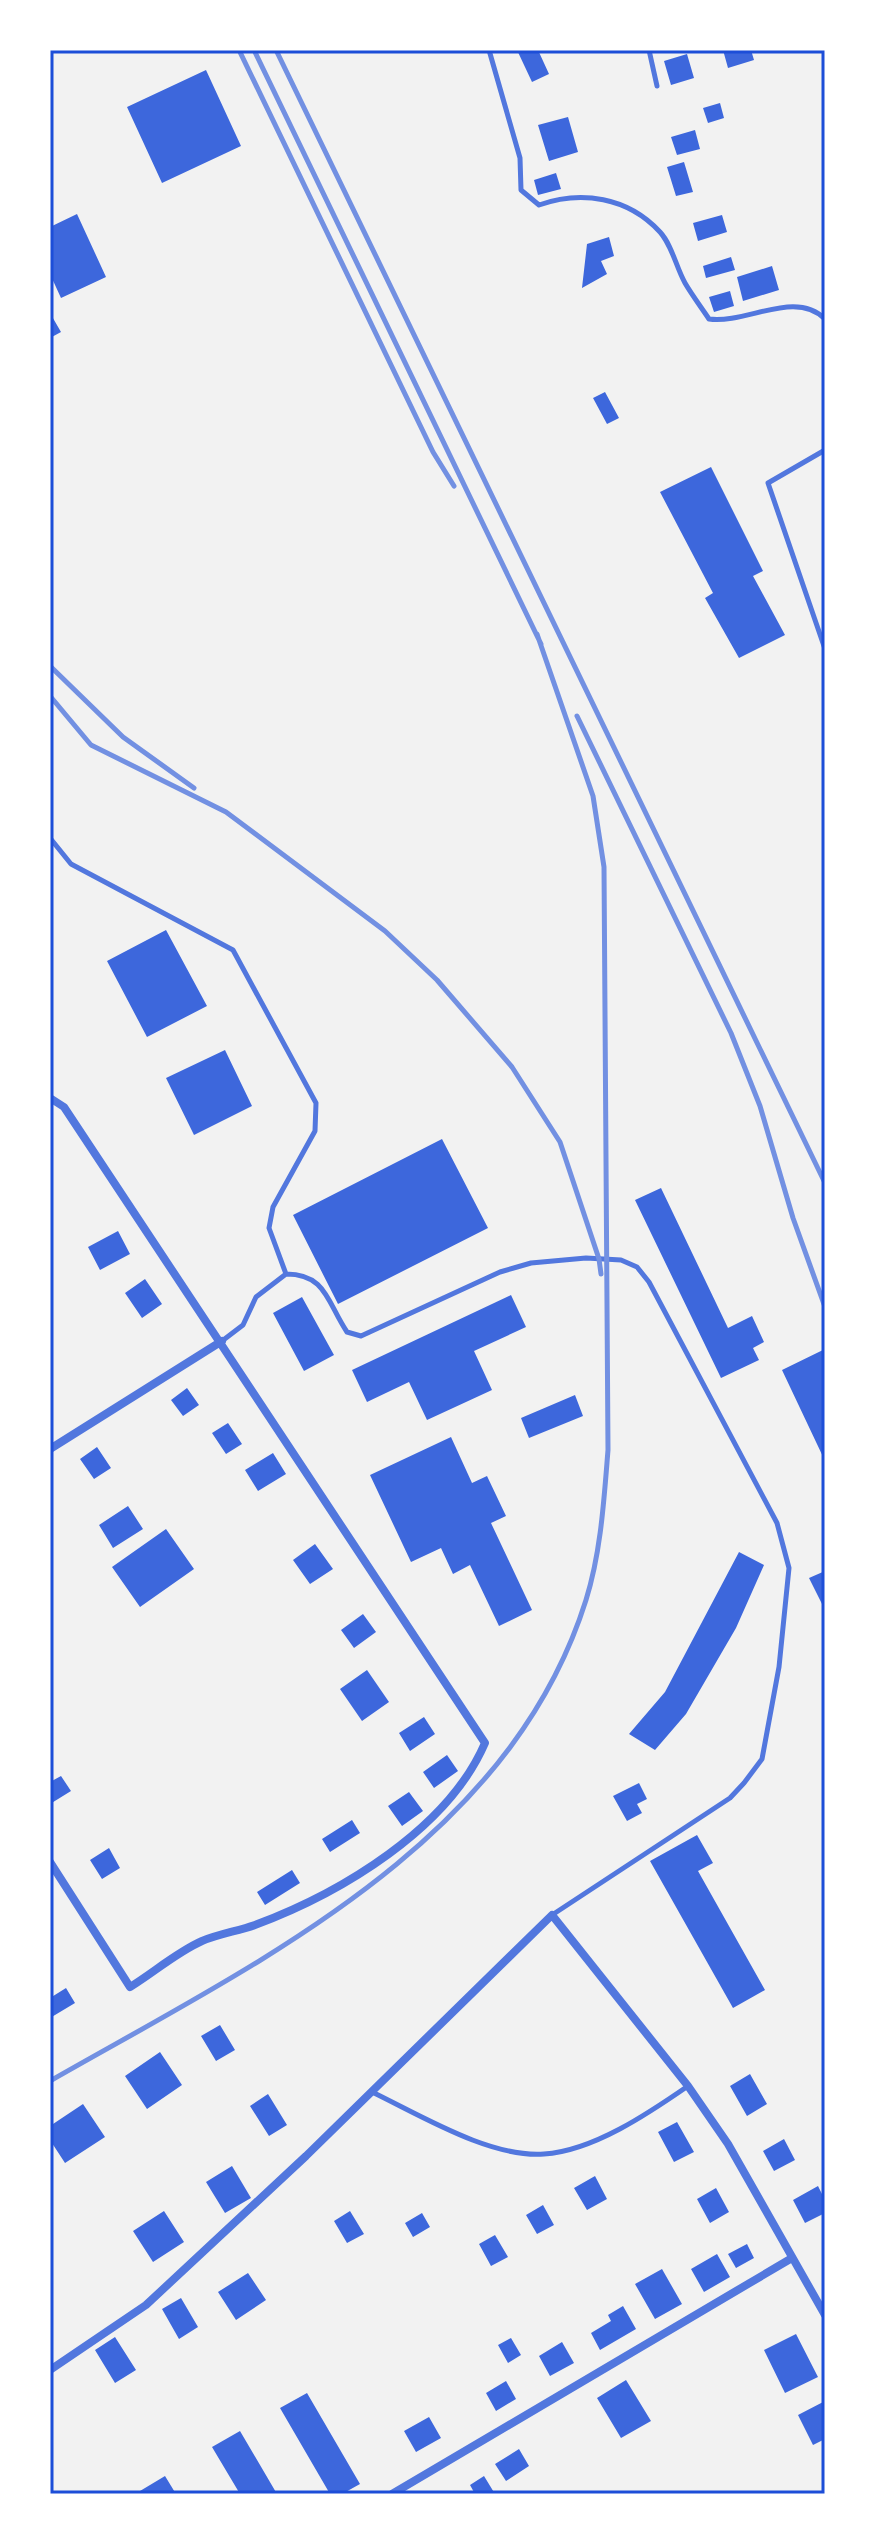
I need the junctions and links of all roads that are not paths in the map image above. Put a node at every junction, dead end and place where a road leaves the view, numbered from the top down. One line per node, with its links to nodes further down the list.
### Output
1 (489, 50): 4 (lane)
2 (649, 50): 3 (lane)
3 (657, 86)
4 (825, 319)
5 (825, 450): 6 (lane)
6 (825, 649)
7 (50, 838): 9 (lane)
8 (50, 1098): 10 (street)
9 (286, 1274): 10 (lane); 13 (lane)
10 (222, 1341): 11 (street); 12 (street)
11 (50, 1449)
12 (50, 1862)
13 (552, 1915): 14 (street); 15 (street)
14 (688, 2086): 15 (lane); 16 (street)
15 (372, 2092): 18 (street)
16 (792, 2258): 17 (street); 19 (street)
17 (825, 2315)
18 (50, 2370)
19 (392, 2494)

